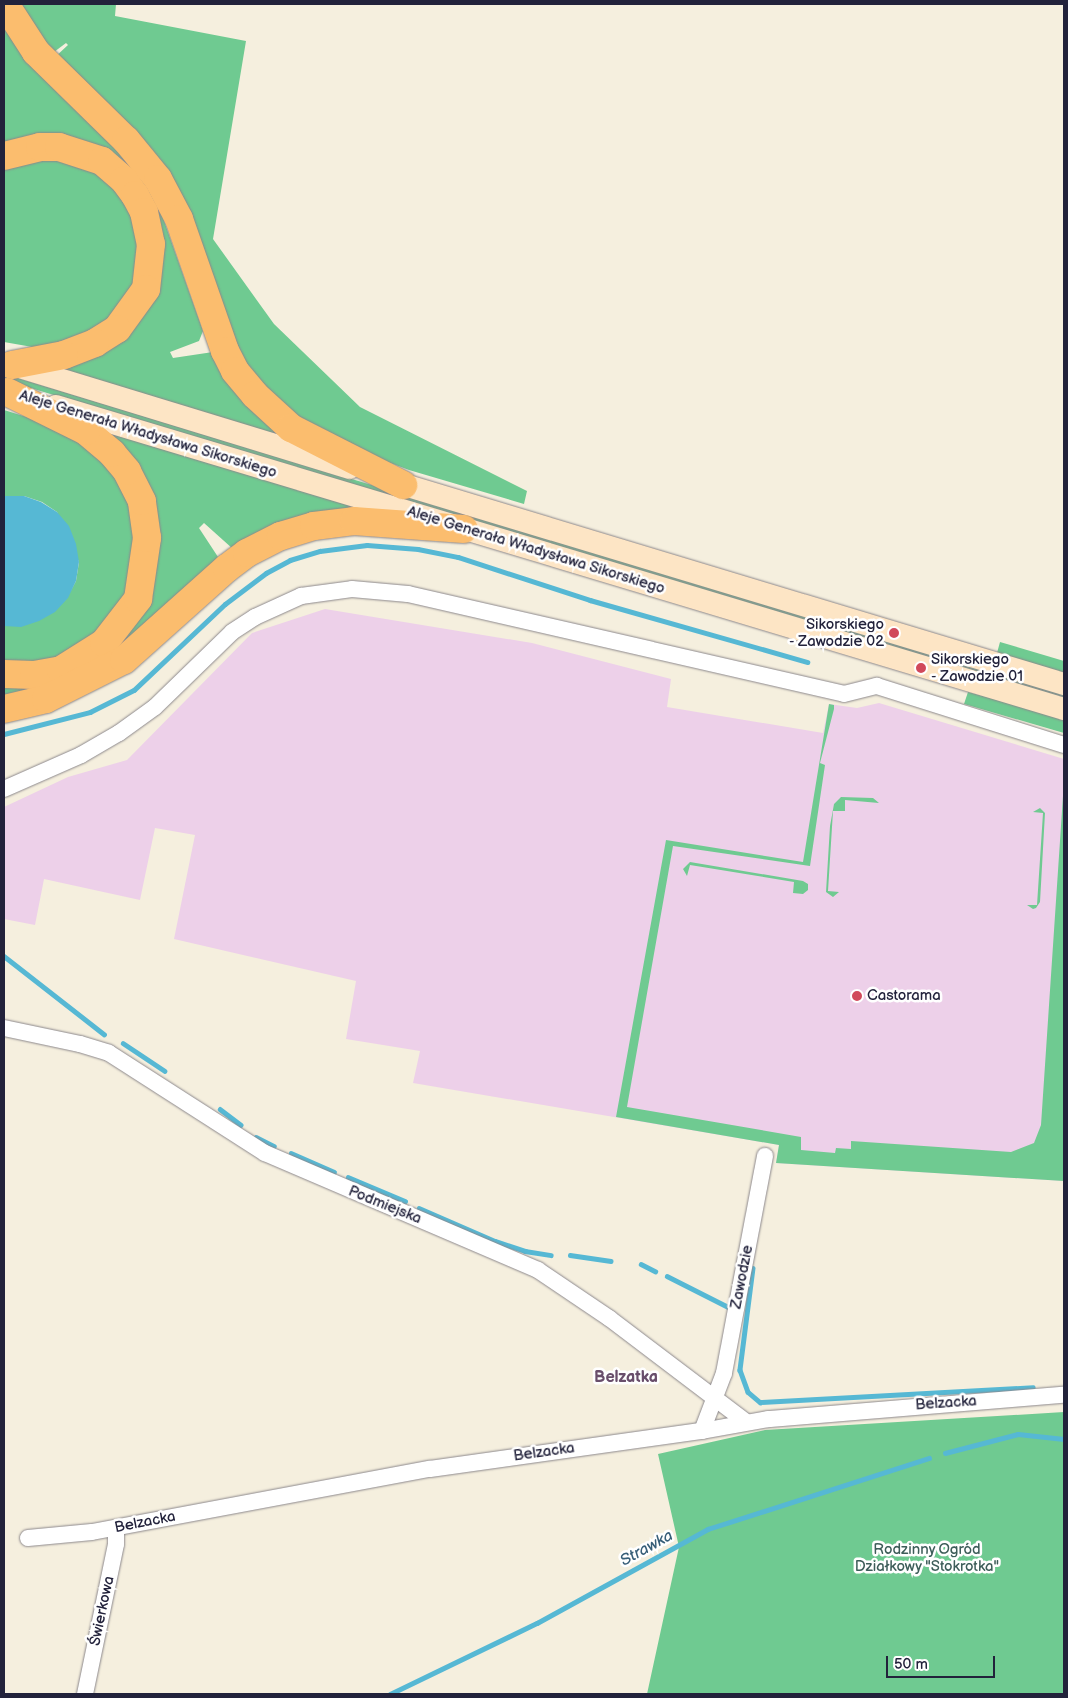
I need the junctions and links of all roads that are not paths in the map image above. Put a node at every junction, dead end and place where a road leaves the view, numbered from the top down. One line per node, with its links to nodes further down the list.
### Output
1 (5, 4): 5 (highway)
2 (4, 156): 3 (highway)
3 (12, 365): 5 (main road, Aleje Generała Władysława Sikorskiego)
4 (7, 392): 6 (main road, Aleje Generała Władysława Sikorskiego); 7 (highway)
5 (403, 485): 8 (main road, Aleje Generała Władysława Sikorskiego)
6 (464, 529): 9 (highway); 10 (main road, Aleje Generała Władysława Sikorskiego)
7 (4, 674)
8 (1064, 684)
9 (4, 709)
10 (1064, 709)
11 (1064, 745): 12 (street)
12 (4, 789)
13 (4, 1028): 16 (street, Podmiejska)
14 (765, 1156): 16 (street, Zawodzie)
15 (1064, 1394): 17 (street, Belzacka)
16 (715, 1398): 17 (street, Podmiejska); 18 (street, Zawodzie)
17 (746, 1422): 18 (street, Belzacka)
18 (702, 1431): 19 (street, Belzacka)
19 (116, 1528): 20 (street, Belzacka); 21 (street, Świerkowa)
20 (28, 1538)
21 (85, 1694)

